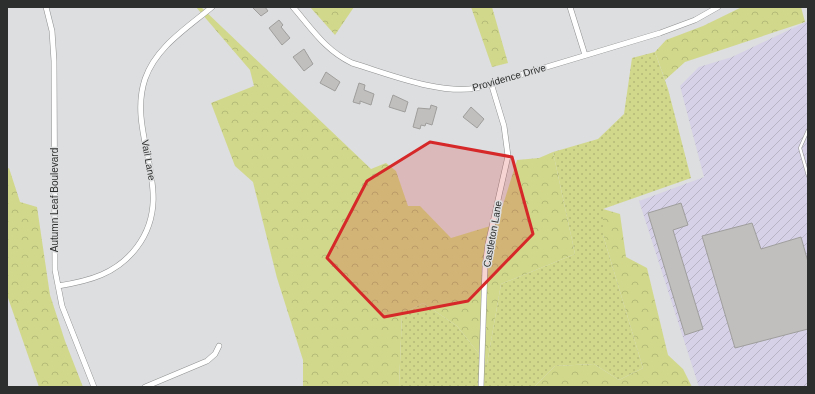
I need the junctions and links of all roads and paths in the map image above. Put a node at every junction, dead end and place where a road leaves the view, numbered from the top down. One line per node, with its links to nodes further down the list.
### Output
1 (46, 7): 10 (street, Autumn Leaf Boulevard)
2 (212, 7): 10 (street, Vail Lane)
3 (293, 7): 7 (street, Providence Drive)
4 (570, 7): 6 (street)
5 (718, 7): 6 (street, Providence Drive)
6 (585, 55): 7 (street, Providence Drive)
7 (491, 83): 14 (street, Castleton Lane)
8 (808, 130): 9 (lane)
9 (808, 176)
10 (58, 286): 12 (street, Autumn Leaf Boulevard)
11 (219, 346): 13 (street)
12 (94, 387)
13 (144, 387)
14 (481, 387)

